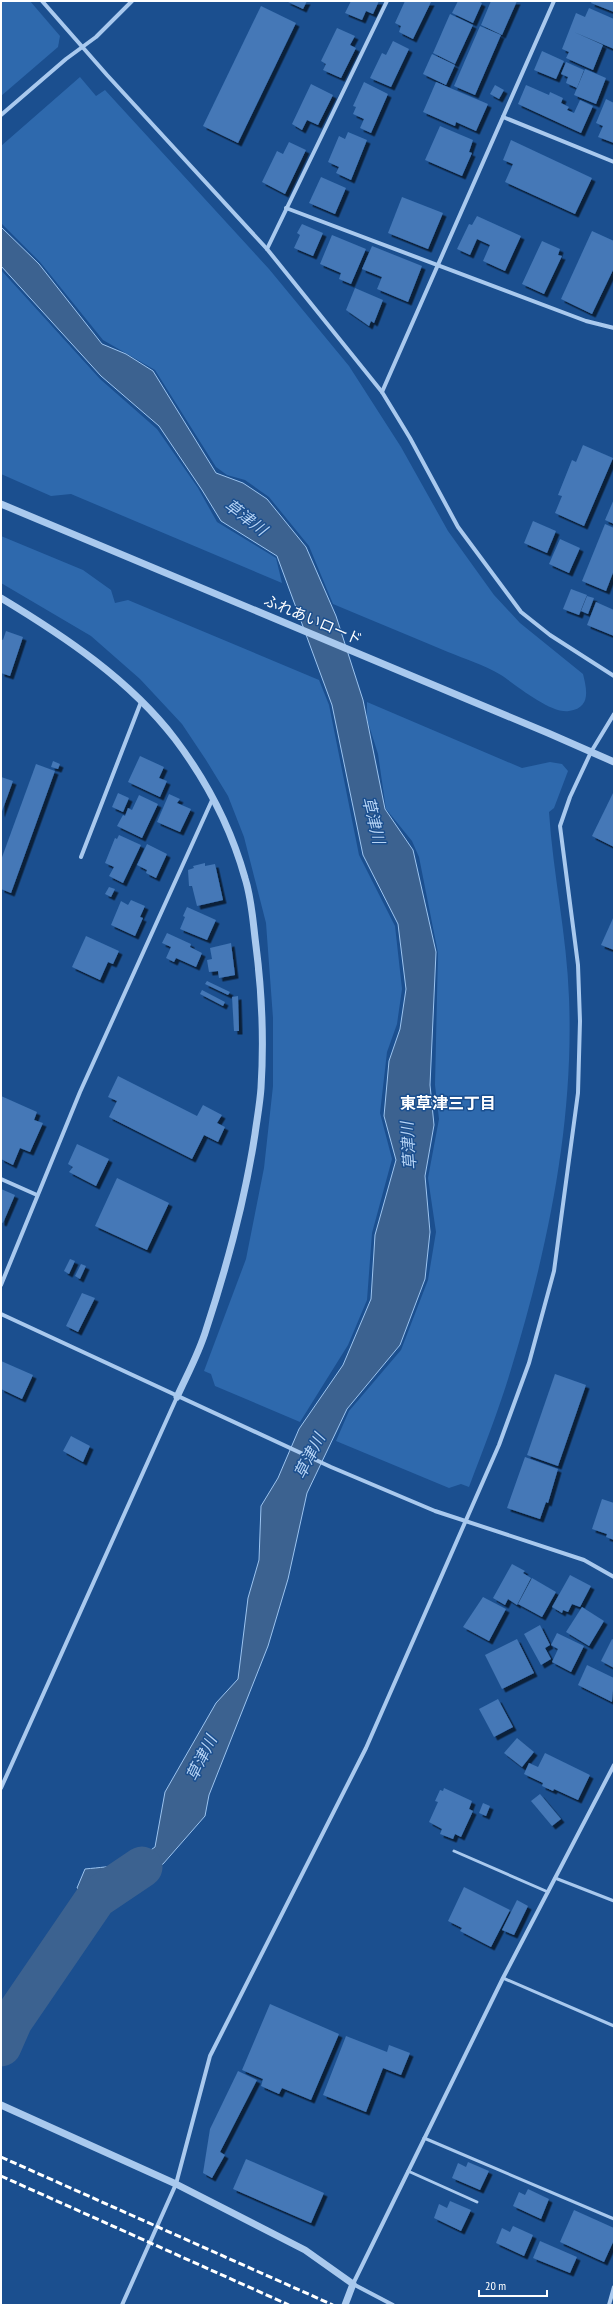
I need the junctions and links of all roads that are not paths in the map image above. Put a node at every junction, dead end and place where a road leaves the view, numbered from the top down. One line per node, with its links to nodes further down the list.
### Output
1 (43, 1): 5 (street)
2 (132, 1): 5 (street)
3 (387, 1): 9 (street)
4 (554, 1): 7 (street)
5 (82, 46): 6 (street); 10 (street)
6 (1, 115)
7 (503, 117): 8 (street); 11 (street)
8 (614, 162)
9 (286, 208): 10 (street); 11 (street)
10 (267, 249): 13 (street)
11 (437, 266): 12 (street); 13 (street)
12 (614, 328)
13 (382, 392): 16 (street)
14 (1, 504): 19 (street, ふれあいロード)
15 (1, 598): 17 (street)
16 (614, 676)
17 (140, 702): 21 (street); 22 (street)
18 (614, 714): 19 (street)
19 (591, 752): 20 (street, ふれあいロード); 28 (street)
20 (614, 762)
21 (213, 798): 24 (street); 27 (street)
22 (81, 857)
23 (1, 1179): 24 (street)
24 (37, 1195): 25 (street)
25 (1, 1285)
26 (1, 1314): 27 (street)
27 (177, 1397): 28 (street); 31 (street)
28 (466, 1522): 29 (street); 41 (street)
29 (614, 1577)
30 (614, 1765): 33 (street)
31 (1, 1788)
32 (454, 1850): 34 (lane)
33 (555, 1878): 34 (street); 35 (lane)
34 (548, 1892): 36 (street)
35 (614, 1901)
36 (503, 1978): 37 (lane); 39 (street)
37 (614, 2026)
38 (1, 2105): 41 (street)
39 (424, 2138): 40 (street); 43 (lane)
40 (408, 2171): 42 (lane); 44 (street)
41 (176, 2184): 44 (street); 46 (street)
42 (477, 2202)
43 (614, 2219)
44 (353, 2284): 47 (street); 48 (street)
45 (614, 2287): 49 (street)
46 (122, 2305)
47 (345, 2305)
48 (393, 2305)
49 (609, 2305)

